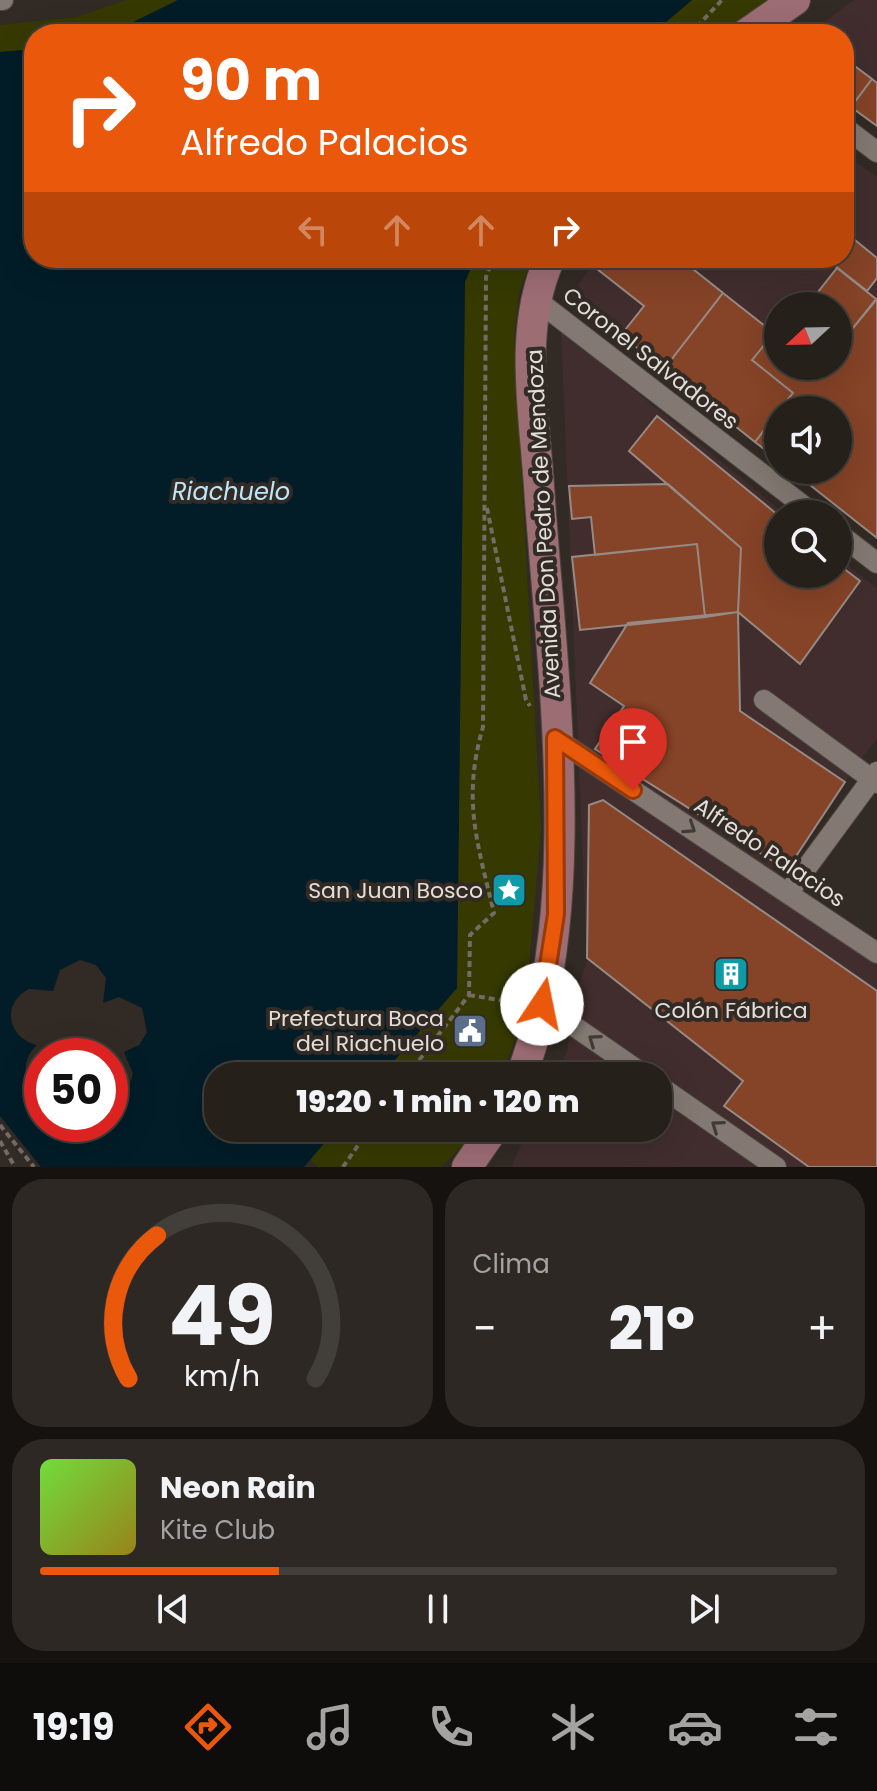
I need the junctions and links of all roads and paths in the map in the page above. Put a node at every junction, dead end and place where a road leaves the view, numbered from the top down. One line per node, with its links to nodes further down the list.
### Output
1 (722, 0): 3 (path)
2 (795, 0): 4 (main road)
3 (699, 24)
4 (760, 24)
5 (854, 135): 6 (street)
6 (877, 152)
7 (489, 268): 10 (path)
8 (546, 268): 9 (main road, Avenida Don Pedro de Mendoza)
9 (534, 298): 11 (street, Coronel Salvadores); 15 (main road, Avenida Don Pedro de Mendoza)
10 (485, 498): 15 (path); 19 (path)
11 (796, 500)
12 (852, 544): 13 (street)
13 (877, 563)
14 (764, 700): 16 (street)
15 (555, 738): 17 (street, Alfredo Palacios, one-way to 17); 20 (main road, Avenida Don Pedro de Mendoza)
16 (875, 778): 17 (street)
17 (788, 893): 18 (street, Alfredo Palacios)
18 (877, 953)
19 (469, 995): 20 (path); 21 (path)
20 (542, 1004): 22 (main road, Avenida Don Pedro de Mendoza); 23 (street, one-way to 20)
21 (418, 1062)
22 (525, 1062)
23 (626, 1062)
24 (672, 1095): 34 (street, one-way to 24)
25 (0, 1125): 26 (path)
26 (8, 1134): 27 (path); 31 (path)
27 (0, 1140): 30 (path)
28 (360, 1142): 32 (path)
29 (484, 1142): 33 (main road)
30 (15, 1167)
31 (34, 1167)
32 (343, 1167)
33 (467, 1167)
34 (776, 1167)

